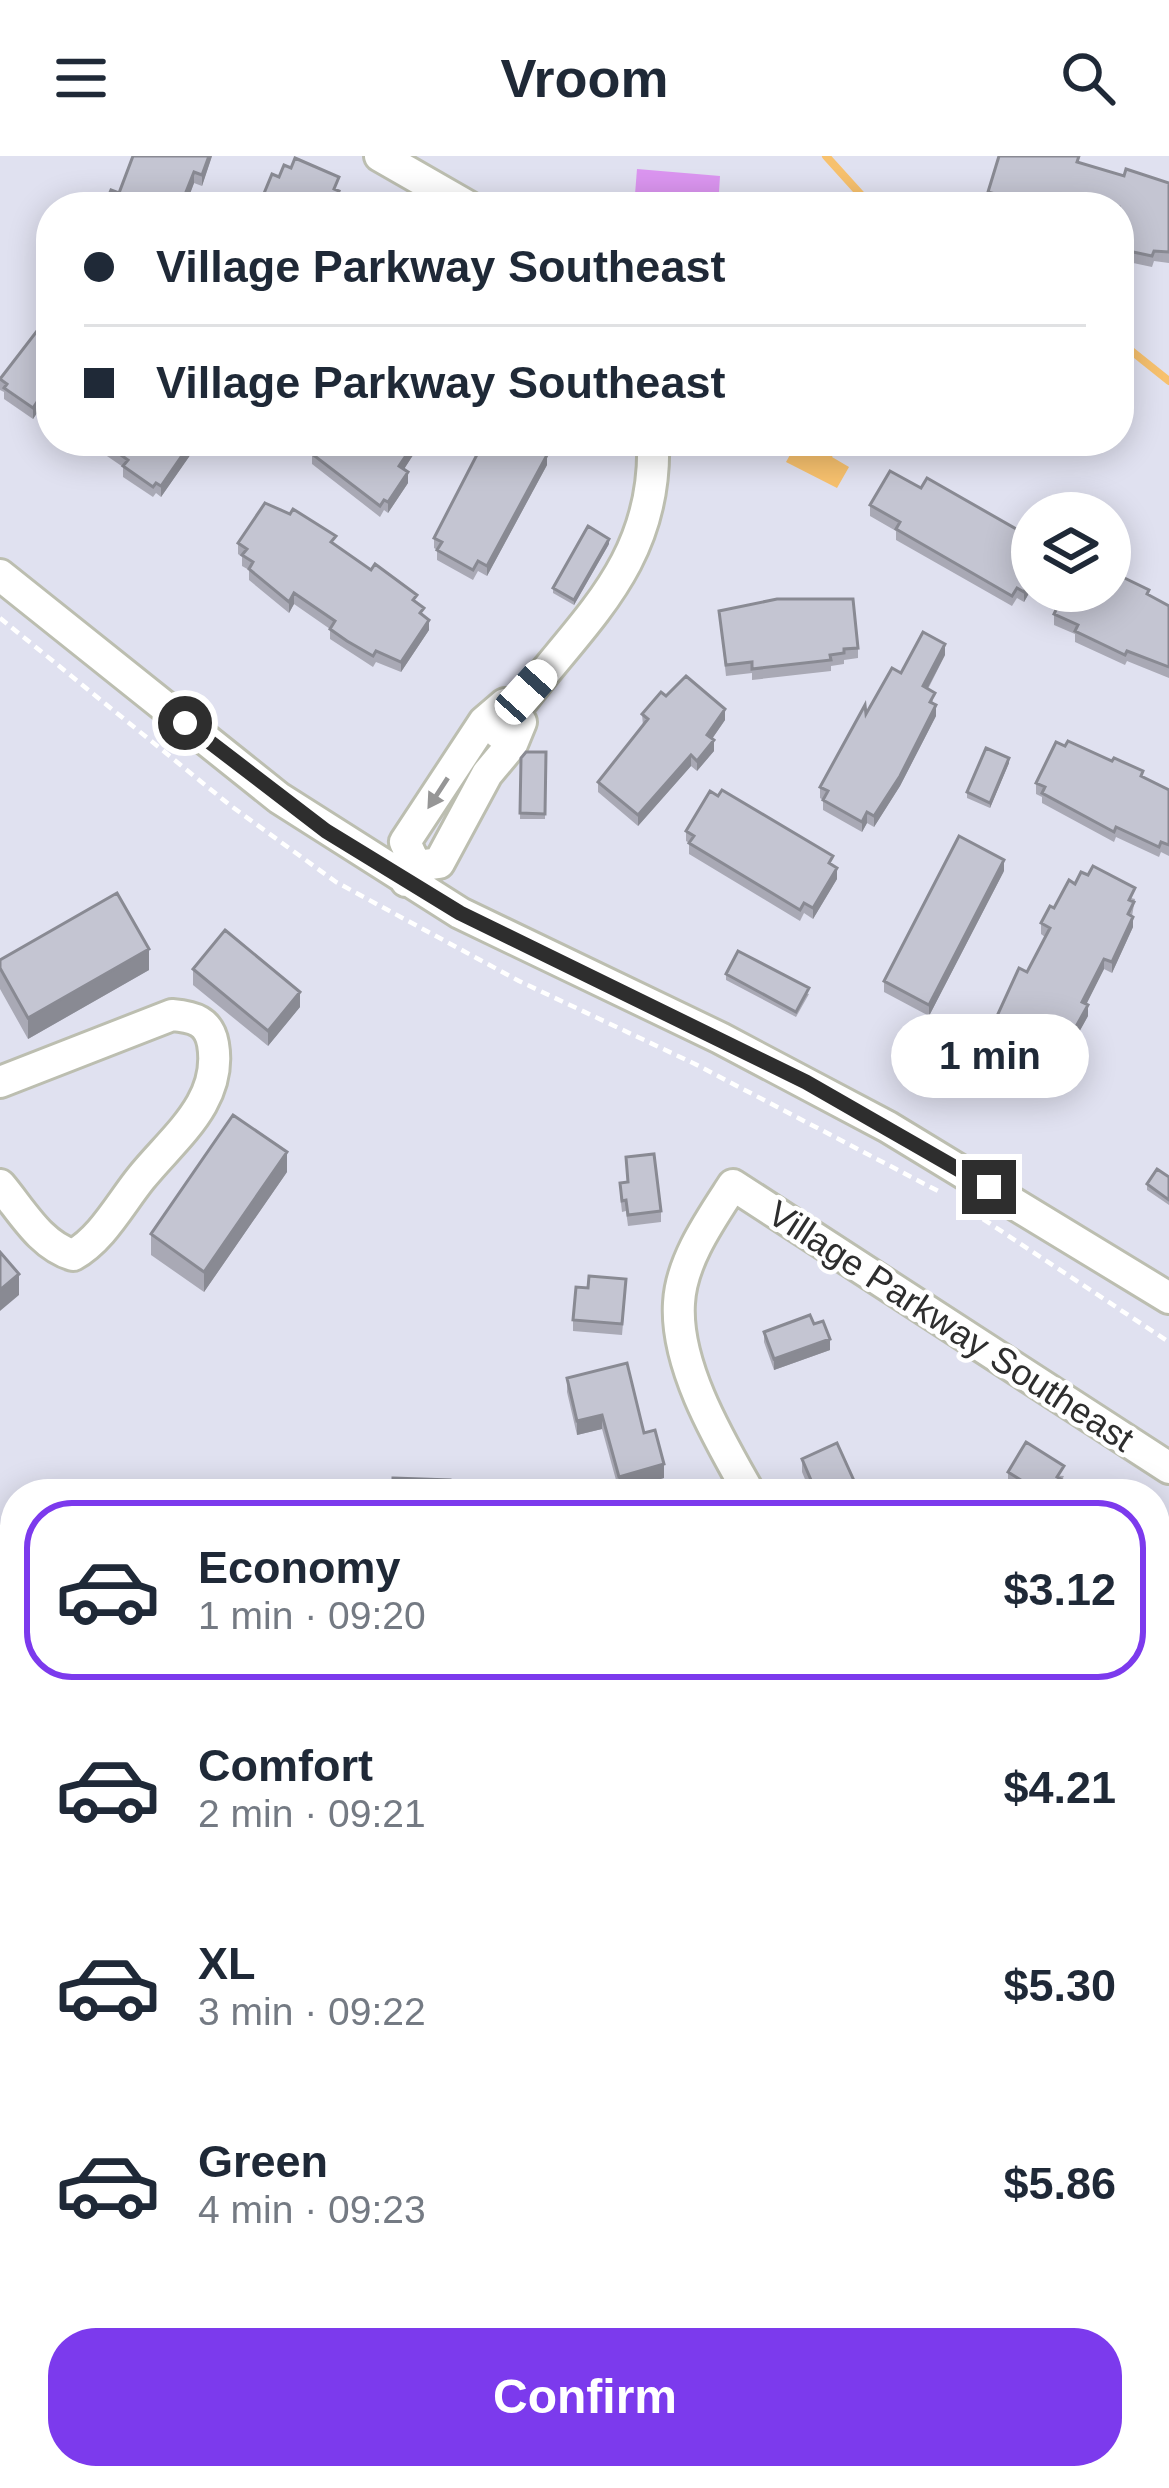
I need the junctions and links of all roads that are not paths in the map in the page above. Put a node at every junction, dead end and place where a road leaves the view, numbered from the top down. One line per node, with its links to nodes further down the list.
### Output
1 (380, 156): 2 (street)
2 (443, 192)
3 (652, 456): 5 (street)
4 (0, 575): 5 (street)
5 (411, 873): 8 (street)
6 (0, 1082): 7 (street)
7 (0, 1185)
8 (1169, 1298)
9 (1169, 1468): 10 (street, Village Parkway Southeast)
10 (742, 1479)

